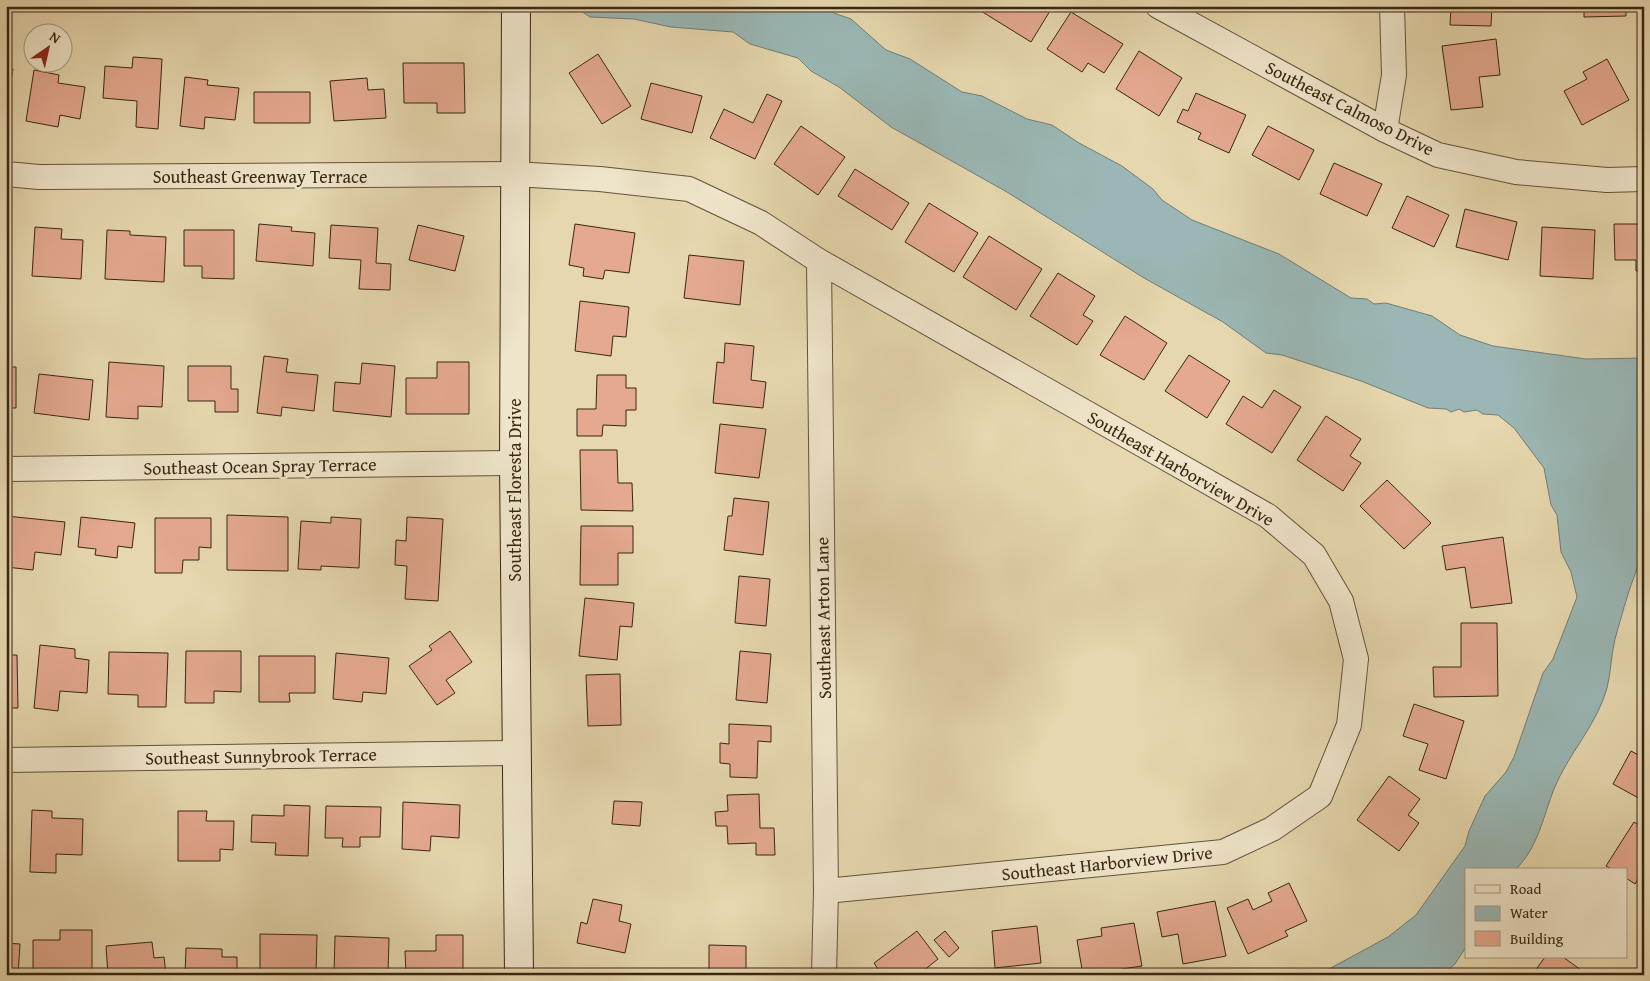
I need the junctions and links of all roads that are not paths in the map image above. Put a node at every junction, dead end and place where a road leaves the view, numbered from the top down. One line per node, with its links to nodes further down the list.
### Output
1 (516, 6): 6 (street, Southeast Floresta Drive)
2 (1158, 6): 4 (street, Southeast Calmoso Drive)
3 (1392, 6): 4 (street)
4 (1385, 130): 7 (street, Southeast Calmoso Drive)
5 (6, 174): 6 (street, Southeast Greenway Terrace)
6 (514, 174): 8 (street, Southeast Greenway Terrace); 9 (street, Southeast Floresta Drive)
7 (1644, 179)
8 (819, 261): 13 (street, Southeast Arton Lane); 13 (street, Southeast Harborview Drive)
9 (514, 463): 10 (street, Southeast Ocean Spray Terrace); 11 (street, Southeast Floresta Drive)
10 (6, 470)
11 (516, 753): 12 (street, Southeast Sunnybrook Terrace); 14 (street, Southeast Floresta Drive)
12 (6, 760)
13 (826, 891): 15 (street, Southeast Arton Lane)
14 (519, 975)
15 (824, 975)

